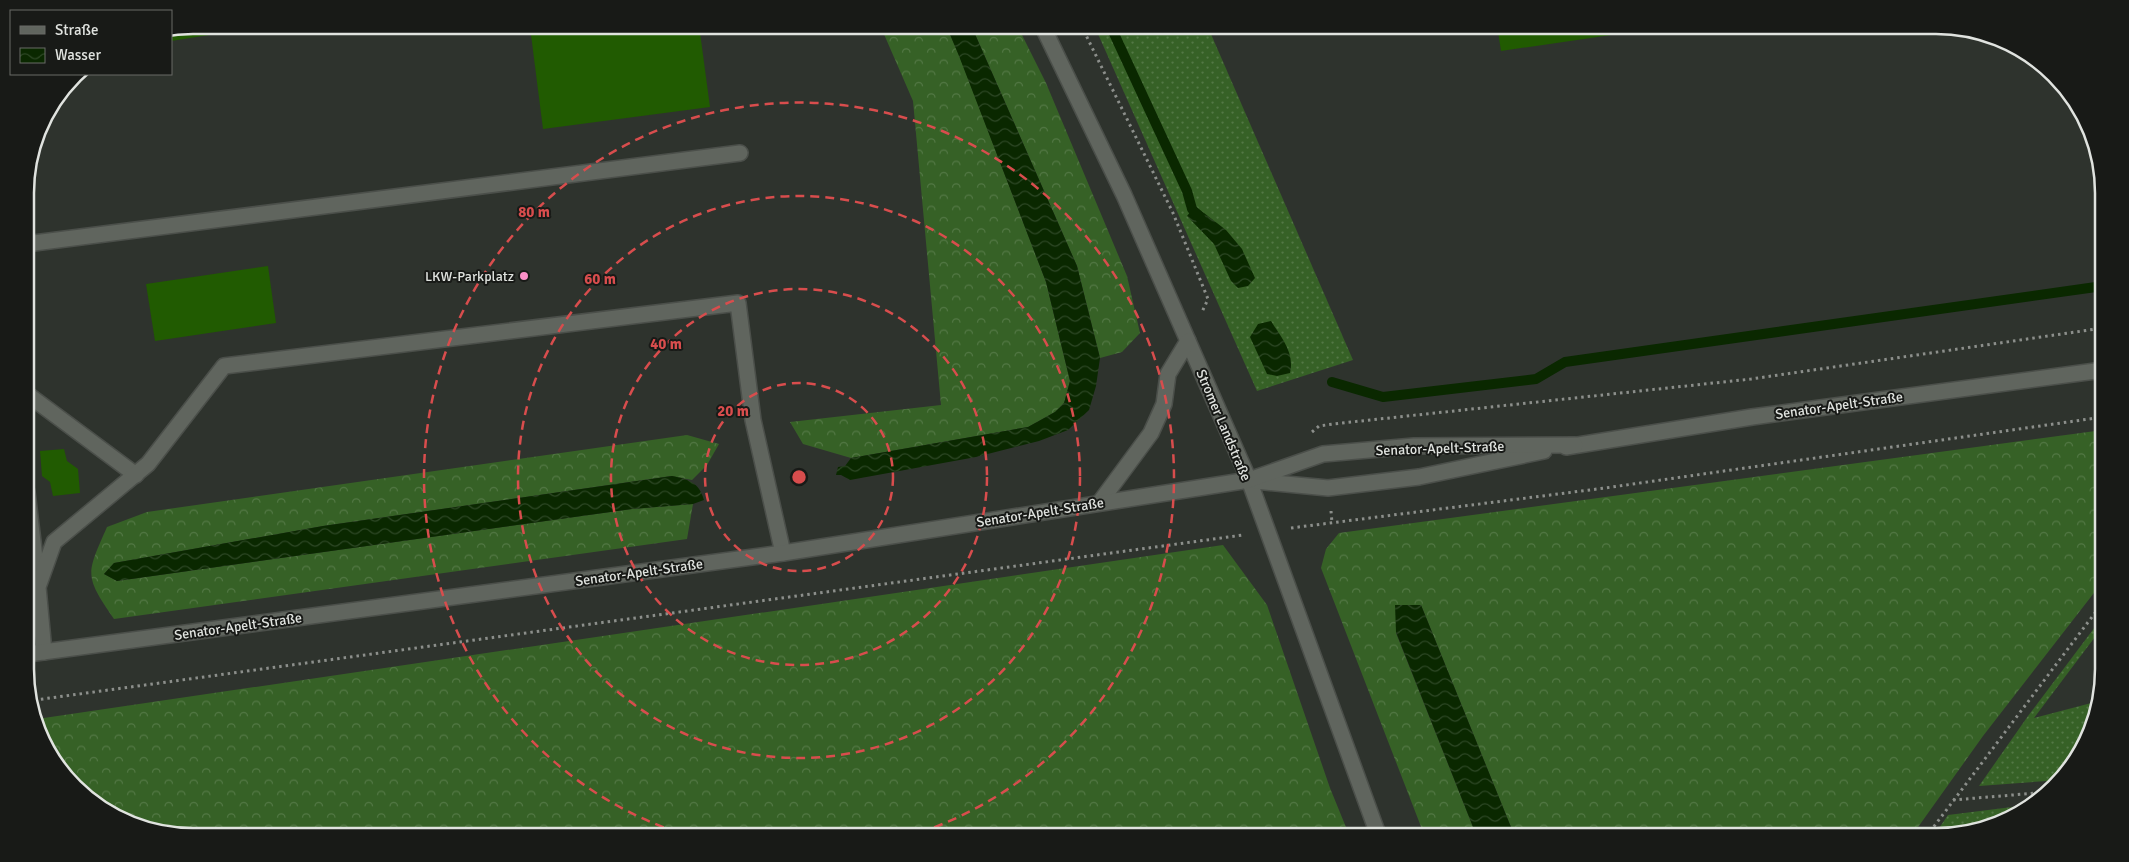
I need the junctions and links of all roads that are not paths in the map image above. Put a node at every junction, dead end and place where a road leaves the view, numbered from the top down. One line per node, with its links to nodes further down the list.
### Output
1 (1046, 34): 4 (street, Stromer Landstraße)
2 (740, 153): 3 (street)
3 (34, 243)
4 (1188, 341): 9 (street, Stromer Landstraße); 10 (street)
5 (2095, 371): 7 (street, Senator-Apelt-Straße)
6 (34, 400): 8 (street)
7 (1575, 445): 9 (street, Senator-Apelt-Straße); 9 (street, Senator-Apelt-Straße)
8 (136, 475): 12 (street); 13 (street)
9 (1249, 480): 10 (street, Senator-Apelt-Straße); 16 (street, Stromer Landstraße)
10 (1100, 502): 12 (street, Senator-Apelt-Straße)
11 (34, 553): 13 (street)
12 (784, 553): 14 (street, Senator-Apelt-Straße)
13 (38, 588): 14 (street)
14 (44, 652): 15 (street, Senator-Apelt-Straße)
15 (34, 653)
16 (1376, 828)

